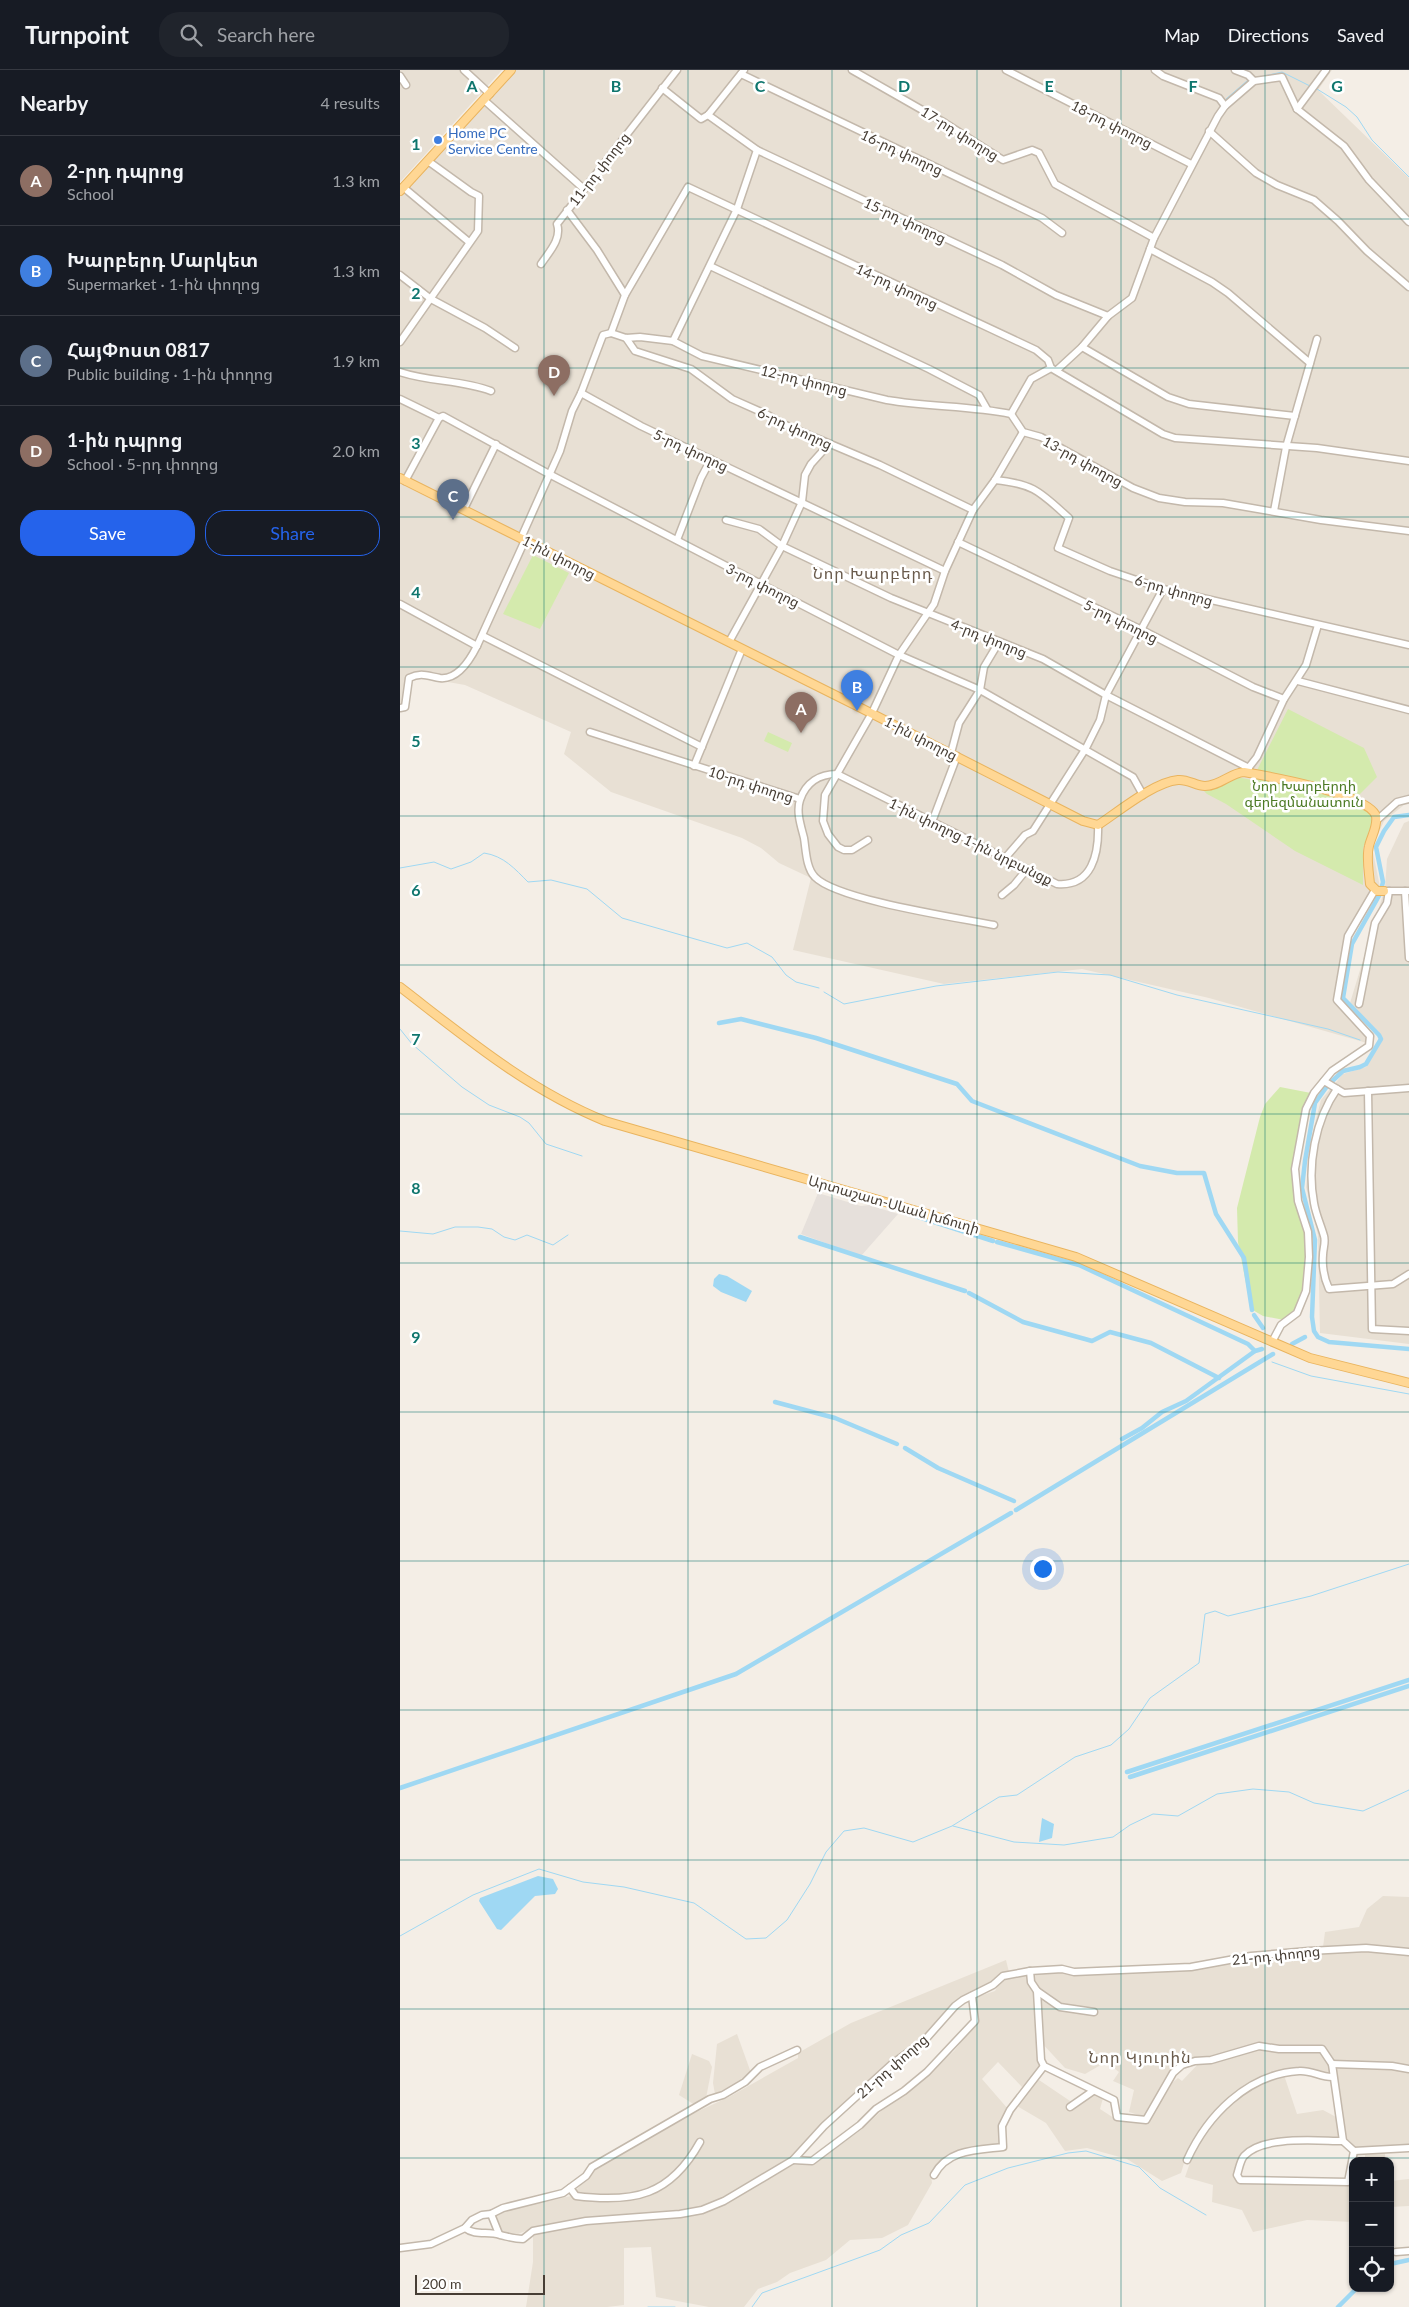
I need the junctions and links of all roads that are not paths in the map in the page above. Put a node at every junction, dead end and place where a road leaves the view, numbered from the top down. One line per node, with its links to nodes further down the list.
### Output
1 (464, 70): 14 (street)
2 (511, 70): 14 (main road)
3 (677, 70): 13 (street, 11-րդ փողոց)
4 (852, 70): 29 (street, 17-րդ փողոց)
5 (1006, 70): 22 (street, 18-րդ փողոց)
6 (1155, 70): 16 (street)
7 (1235, 70): 11 (street)
8 (1326, 70): 17 (street)
9 (742, 72): 18 (street); 28 (street, 16-րդ փողոց)
10 (400, 76): 12 (street)
11 (1254, 81): 16 (street); 17 (street)
12 (406, 85)
13 (662, 88): 18 (street, 15-րդ փողոց); 24 (street, 11-րդ փողոց)
14 (490, 94): 15 (main road)
15 (484, 100): 21 (main road); 24 (street)
16 (1225, 106): 19 (street)
17 (1297, 109): 27 (street)
18 (708, 115): 20 (street, 15-րդ փողոց)
19 (1209, 131): 22 (street); 35 (street)
20 (757, 150): 25 (street); 38 (street, 15-րդ փողոց)
21 (428, 161): 23 (main road); 30 (street)
22 (1191, 164): 29 (street)
23 (402, 189): 30 (street)
24 (584, 189): 26 (street, 11-րդ փողոց)
25 (737, 209): 33 (street); 36 (street, 14-րդ փողոց); 47 (street, 14-րդ փողոց)
26 (567, 210): 32 (street); 36 (street, 11-րդ փողոց)
27 (1409, 222)
28 (1062, 233)
29 (1154, 238): 31 (street)
30 (469, 242): 37 (street)
31 (1150, 249): 38 (street); 46 (street)
32 (541, 264)
33 (710, 266): 42 (street); 52 (street)
34 (400, 276): 37 (street)
35 (1409, 287)
36 (625, 295): 39 (street)
37 (431, 299): 43 (street); 45 (street)
38 (1108, 316): 44 (street)
39 (611, 333): 40 (street); 50 (street)
40 (626, 338): 42 (street, 12-րդ փողոց); 58 (street, 6-րդ փողոց)
41 (1317, 339): 46 (street)
42 (673, 341): 52 (street, 12-րդ փողոց)
43 (400, 342)
44 (1082, 347): 47 (street); 54 (street)
45 (515, 348)
46 (1310, 363): 54 (street)
47 (1054, 369): 53 (street); 59 (street, 14-րդ փողոց)
48 (400, 372): 49 (street)
49 (491, 390)
50 (580, 393): 60 (street, 5-րդ փողոց); 62 (street)
51 (400, 399): 55 (street, 3-րդ փողոց)
52 (987, 409): 53 (street)
53 (1011, 414): 56 (street)
54 (1295, 416): 59 (street)
55 (439, 418): 57 (street, 3-րդ փողոց); 63 (street)
56 (1023, 432): 64 (street); 68 (street, 13-րդ փողոց)
57 (496, 444): 62 (street, 3-րդ փողոց); 66 (street)
58 (829, 444): 65 (street); 67 (street, 6-րդ փողոց)
59 (1286, 447): 61 (street, 14-րդ փողոց); 68 (street)
60 (711, 459): 65 (street, 5-րդ փողոց); 72 (street)
61 (1409, 461)
62 (549, 474): 71 (street); 72 (street, 3-րդ փողոց)
63 (403, 480): 66 (main road, 1-ին փողոց)
64 (995, 480): 67 (street); 77 (street, 6-րդ փողոց)
65 (802, 502): 74 (street); 75 (street, 5-րդ փողոց)
66 (464, 509): 71 (main road, 1-ին փողոց)
67 (973, 510): 73 (street)
68 (1274, 511): 70 (street, 13-րդ փողոց)
69 (726, 520): 74 (street, 4-րդ փողոց)
70 (1409, 531)
71 (523, 539): 82 (street); 83 (main road, 1-ին փողոց)
72 (677, 540): 76 (street, 3-րդ փողոց)
73 (958, 542): 75 (street); 81 (street, 5-րդ փողոց)
74 (782, 546): 76 (street); 79 (street, 4-րդ փողոց)
75 (945, 571): 79 (street)
76 (761, 584): 83 (street); 88 (street, 3-րդ փողոց)
77 (1163, 589): 80 (street, 6-րդ փողոց); 81 (street)
78 (400, 604): 86 (street)
79 (927, 613): 84 (street, 4-րդ փողոց); 88 (street)
80 (1318, 625): 85 (street, 6-րդ փողոց); 89 (street)
81 (1142, 630): 91 (street); 92 (street, 5-րդ փողոց)
82 (483, 636): 86 (street); 97 (street, 10-րդ փողոց)
83 (729, 642): 87 (main road, 1-ին փողոց)
84 (999, 642): 90 (street); 91 (street, 4-րդ փողոց)
85 (1409, 645)
86 (477, 646): 93 (street)
87 (742, 649): 95 (main road, 1-ին փողոց); 97 (street)
88 (899, 655): 90 (street, 3-րդ փողոց); 95 (street)
89 (1298, 681): 92 (street); 94 (street)
90 (980, 690): 98 (street, 3-րդ փողոց); 99 (street)
91 (1106, 695): 98 (street); 101 (street, 4-րդ փողոց)
92 (1284, 699): 101 (street)
93 (400, 708)
94 (1409, 710)
95 (872, 713): 99 (main road, 1-ին փողոց); 102 (street)
96 (590, 732): 100 (street, 10-րդ փողոց)
97 (702, 747): 100 (street)
98 (1086, 748): 103 (street, 3-րդ փողոց); 106 (street)
99 (954, 754): 106 (main road, 1-ին փողոց); 108 (street)
100 (694, 766): 104 (street, 10-րդ փողոց)
101 (1246, 770): 103 (main road); 107 (main road)
102 (837, 774): 104 (street); 108 (street, 1-ին փողոց 1-ին նրբանցք); 110 (street)
103 (1143, 795): 109 (main road)
104 (800, 799): 116 (street, 10-րդ փողոց)
105 (1409, 800): 107 (street)
106 (1049, 802): 109 (main road, 1-ին փողոց); 111 (street)
107 (1376, 821): 113 (main road)
108 (932, 822): 111 (street, 1-ին փողոց 1-ին նրբանցք)
109 (1098, 826): 112 (street, 1-ին փողոց 1-ին նրբանցք)
110 (868, 840)
111 (1006, 857): 112 (street, 1-ին փողոց 1-ին նրբանցք)
112 (1027, 869): 115 (street)
113 (1381, 891): 114 (street); 119 (street); 120 (street)
114 (1407, 891): 117 (street)
115 (1002, 896)
116 (994, 925)
117 (1409, 958)
118 (400, 987): 127 (main road, Արտաշատ-Սևան խճուղի)
119 (1359, 1004)
120 (1324, 1081): 122 (street); 127 (street)
121 (1409, 1088): 123 (street)
122 (1337, 1089): 123 (street); 125 (street)
123 (1368, 1091): 125 (street)
124 (1409, 1274): 125 (street)
125 (1371, 1286): 126 (street)
126 (1409, 1331)
127 (1272, 1342): 128 (main road, Արտաշատ-Սևան խճուղի)
128 (1409, 1383)
129 (1409, 1952): 130 (street, 21-րդ փողոց)
130 (1030, 1970): 131 (street); 132 (street, 21-րդ փողոց)
131 (1037, 1991): 133 (street); 136 (street)
132 (972, 1996): 145 (street, 21-րդ փողոց); 145 (street)
133 (1094, 2012)
134 (798, 2050): 148 (street)
135 (1332, 2064): 137 (street); 138 (street); 139 (street)
136 (1044, 2066): 139 (street); 147 (street)
137 (1409, 2069)
138 (1332, 2077): 141 (street); 146 (street)
139 (1093, 2091): 140 (street)
140 (1070, 2106)
141 (1343, 2141): 144 (street); 144 (street)
142 (700, 2142): 148 (street)
143 (1409, 2148): 144 (street)
144 (1354, 2151)
145 (794, 2160): 151 (street, 21-րդ փողոց)
146 (1187, 2160)
147 (934, 2175)
148 (570, 2188): 149 (street)
149 (491, 2214): 150 (street); 151 (street)
150 (465, 2228): 151 (street, 21-րդ փողոց); 152 (street)
151 (499, 2234)
152 (400, 2248)
153 (1409, 2251): 154 (street)
154 (1396, 2252)

